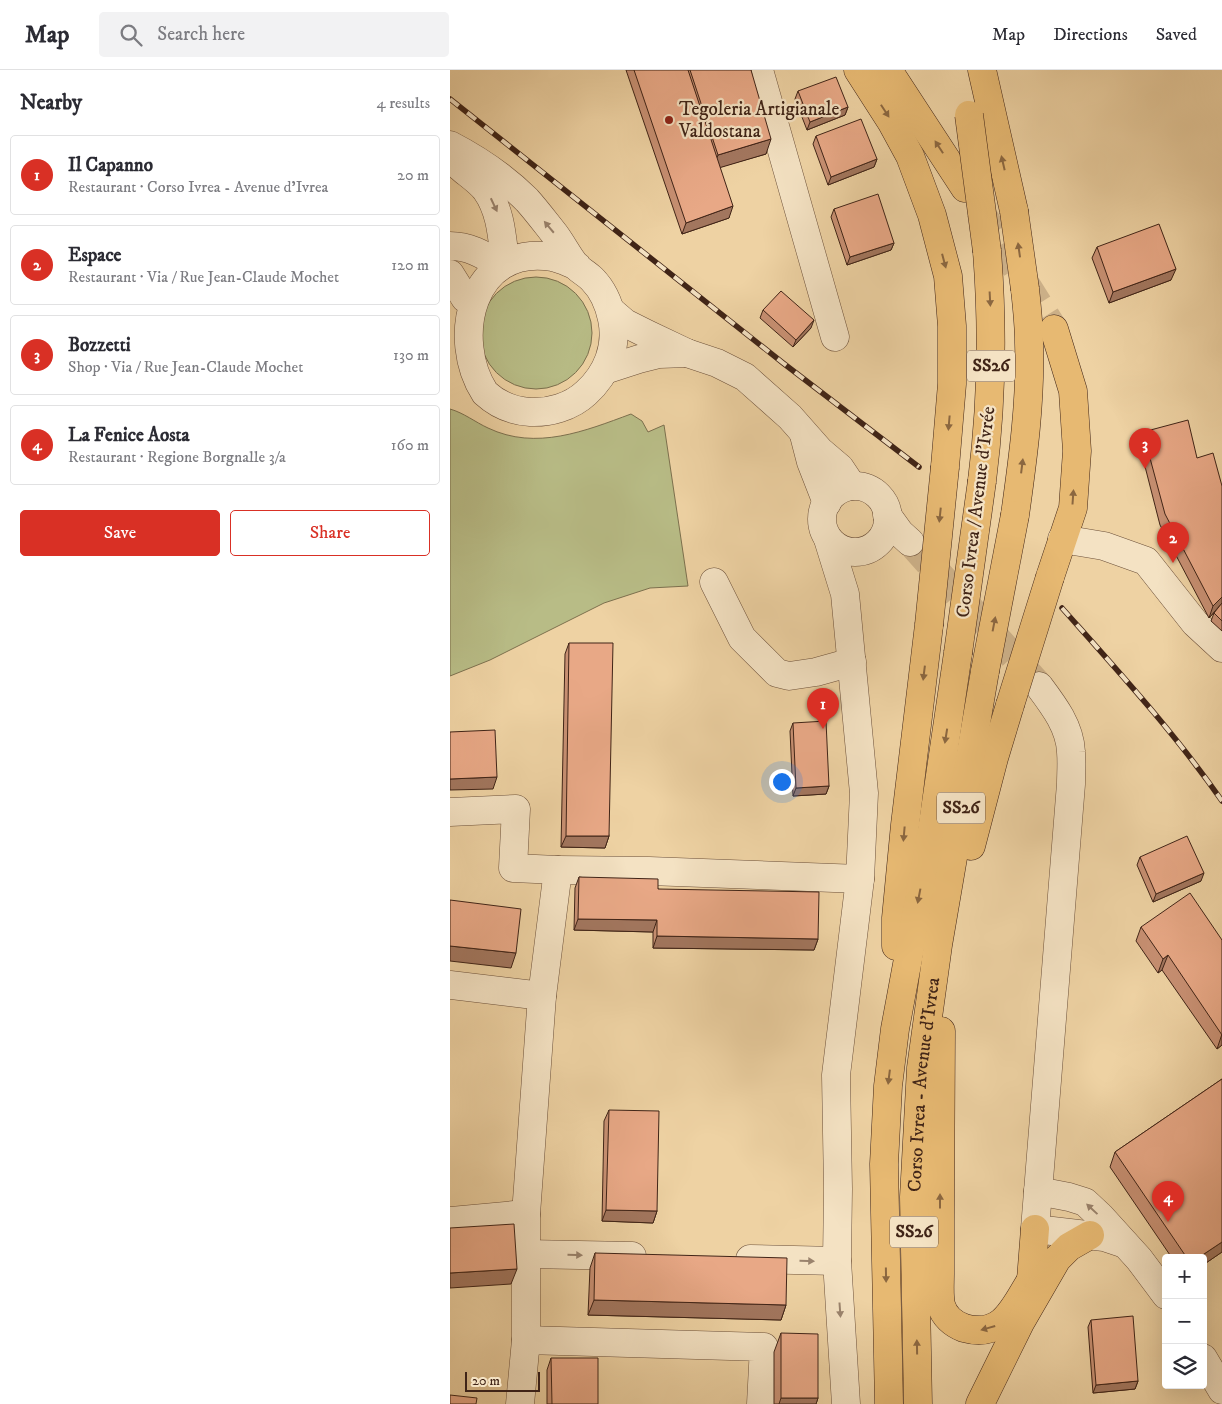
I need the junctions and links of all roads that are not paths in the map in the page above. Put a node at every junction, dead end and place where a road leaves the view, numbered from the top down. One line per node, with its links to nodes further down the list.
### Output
1 (759, 70): 16 (street)
2 (858, 70): 37 (main road, one-way to 37, bridge)
3 (888, 70): 7 (main road, one-way to 3)
4 (967, 70): 28 (main road, Corso Ivrea / Avenue d'Ivrée / SS26, one-way to 28, bridge)
5 (982, 70): 34 (main road, Corso Ivrea / Avenue d'Ivrée / SS26, one-way to 5, bridge)
6 (451, 157): 9 (street, one-way to 9); 10 (street, one-way to 6)
7 (965, 188)
8 (450, 246): 9 (street)
9 (502, 262): 10 (street); 12 (street)
10 (577, 266): 13 (street)
11 (450, 274): 12 (street)
12 (465, 298): 15 (street)
13 (611, 311): 17 (street); 18 (street)
14 (1054, 328): 24 (main road, one-way to 14)
15 (453, 332): 18 (street)
16 (835, 337)
17 (687, 353): 18 (street); 19 (street)
18 (604, 370)
19 (803, 432): 20 (street); 21 (street)
20 (852, 486): 21 (street); 22 (street)
21 (827, 503): 23 (street)
22 (887, 537): 23 (street); 26 (street)
23 (828, 539): 26 (street)
24 (1062, 540): 27 (street); 34 (main road, bridge)
25 (714, 582): 29 (street)
26 (845, 594): 29 (street)
27 (1222, 648)
28 (958, 653): 37 (main road, Corso Ivrea - Avenue d'Ivrea, one-way to 37)
29 (852, 662): 33 (street)
30 (1039, 686): 38 (street)
31 (450, 812): 32 (street)
32 (558, 870): 33 (street); 36 (street)
33 (860, 879): 47 (street)
34 (938, 946): 48 (main road, one-way to 34); 58 (main road, Corso Ivrea - Avenue d'Ivrea / SS26, one-way to 34)
35 (450, 985): 36 (street)
36 (542, 996): 39 (street)
37 (894, 1029): 57 (main road, one-way to 57)
38 (1038, 1191): 41 (street); 43 (street, one-way to 38)
39 (526, 1214): 40 (street); 44 (street)
40 (450, 1221)
41 (1035, 1229): 42 (street); 48 (main road)
42 (1090, 1235): 43 (street); 50 (main road)
43 (1125, 1244): 49 (street)
44 (526, 1254): 45 (street, one-way to 45); 51 (street)
45 (652, 1257)
46 (730, 1259): 47 (street, one-way to 47)
47 (837, 1261): 56 (street, one-way to 56)
48 (1031, 1280): 50 (main road)
49 (1162, 1289)
50 (1020, 1323): 59 (main road)
51 (526, 1340): 54 (street); 55 (street)
52 (1207, 1365): 53 (street)
53 (1222, 1390)
54 (520, 1404)
55 (761, 1404)
56 (846, 1404)
57 (889, 1404)
58 (918, 1404)
59 (980, 1404)

